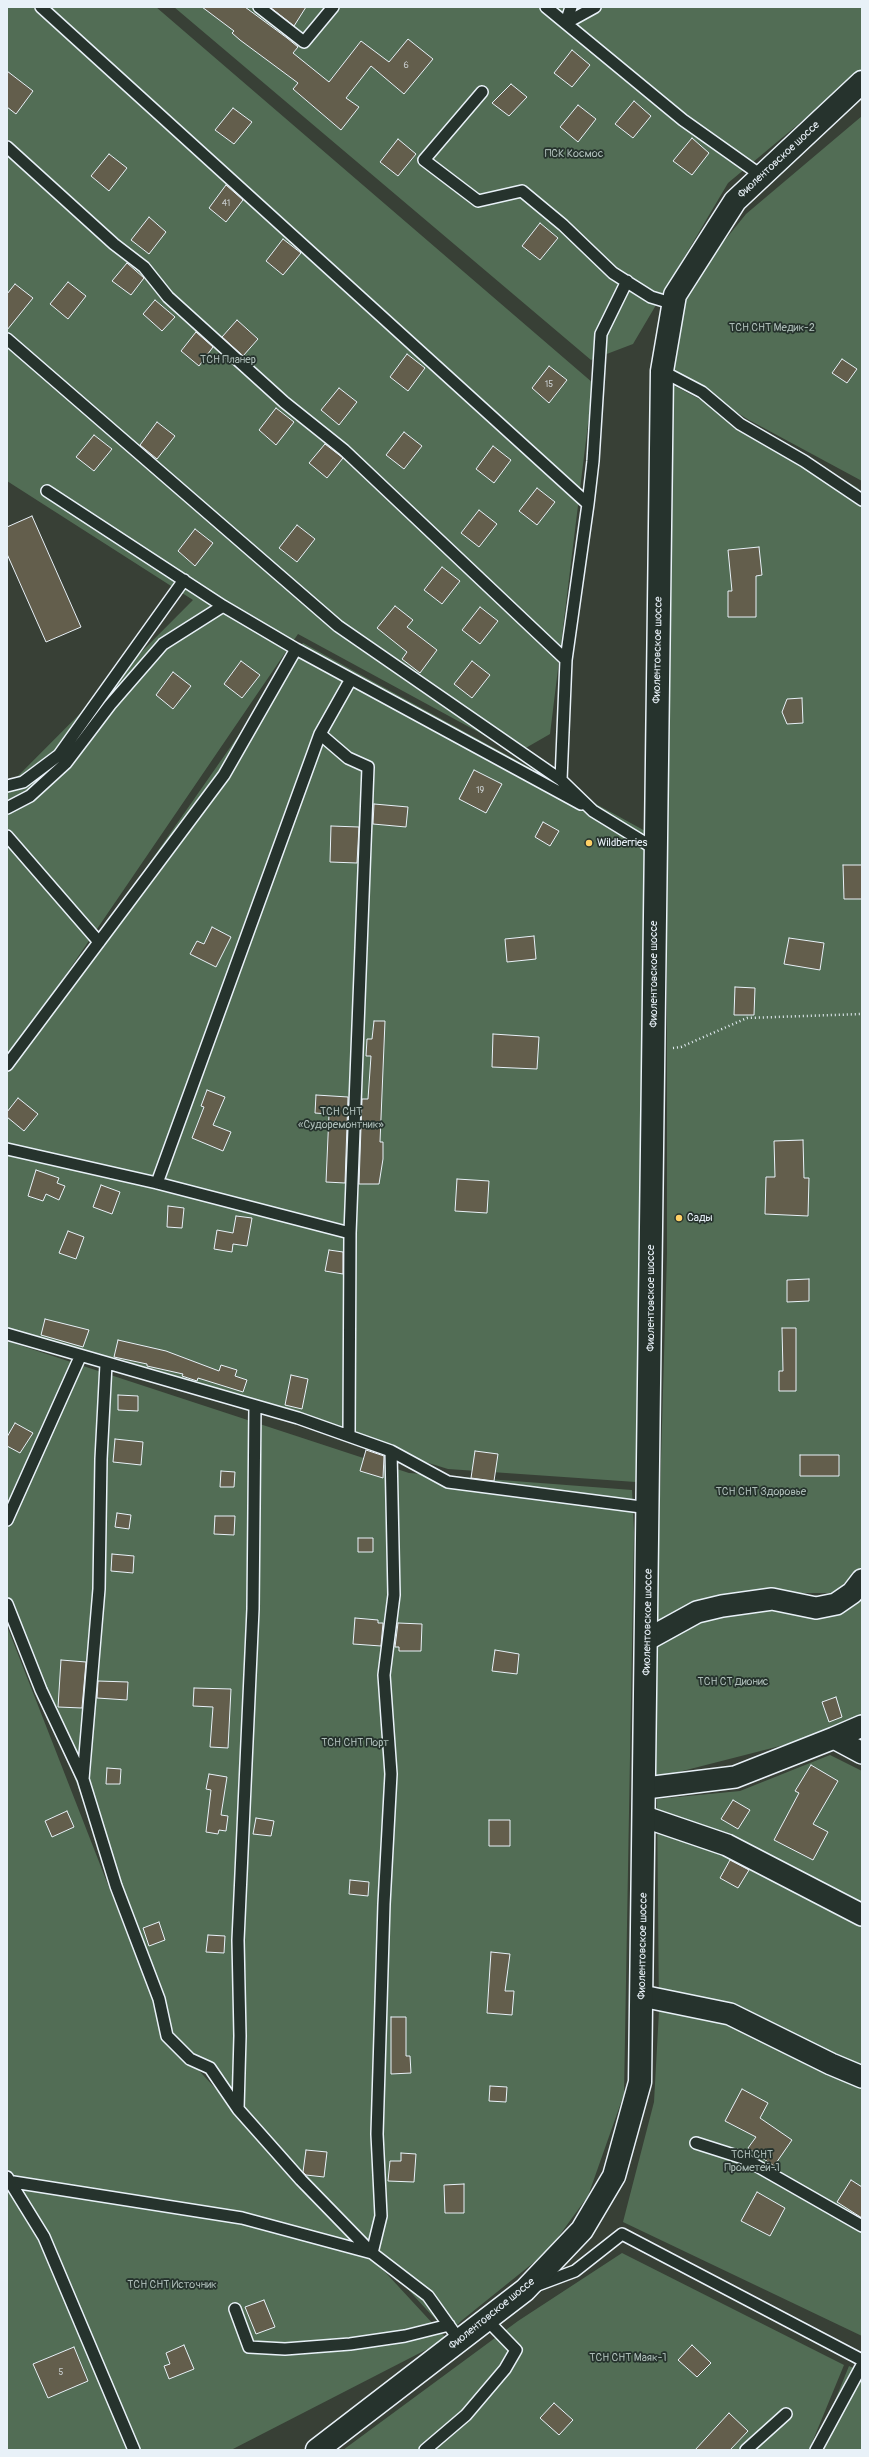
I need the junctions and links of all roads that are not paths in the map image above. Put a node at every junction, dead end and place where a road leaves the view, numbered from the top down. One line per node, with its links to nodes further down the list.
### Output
1 (42, 7): 18 (lane)
2 (259, 7): 3 (lane)
3 (333, 7)
4 (546, 7): 7 (lane)
5 (571, 7): 7 (lane)
6 (595, 7): 7 (lane)
7 (566, 23): 11 (lane)
8 (862, 82): 11 (main road, Фиолентовское шоссе)
9 (482, 92): 12 (lane)
10 (7, 147): 22 (lane)
11 (762, 176): 13 (main road, Фиолентовское шоссе)
12 (627, 281): 13 (lane); 18 (lane)
13 (674, 304): 15 (main road, Фиолентовское шоссе)
14 (7, 339): 25 (lane)
15 (662, 370): 17 (lane); 30 (main road, Фиолентовское шоссе)
16 (47, 491): 19 (lane)
17 (862, 500)
18 (588, 504): 22 (lane)
19 (184, 580): 20 (lane); 26 (lane)
20 (223, 606): 21 (lane); 27 (lane)
21 (296, 649): 23 (lane); 31 (lane)
22 (566, 660): 25 (lane)
23 (351, 679): 24 (lane); 28 (lane)
24 (320, 734): 34 (lane); 35 (lane)
25 (561, 780): 28 (lane)
26 (7, 786)
27 (7, 808)
28 (593, 811): 30 (lane)
29 (7, 836): 31 (lane)
30 (655, 849): 42 (main road, Фиолентовское шоссе)
31 (98, 942): 32 (lane)
32 (9, 1059)
33 (7, 1150): 34 (lane)
34 (157, 1183): 35 (lane)
35 (350, 1233): 40 (lane)
36 (7, 1334): 37 (lane)
37 (80, 1356): 38 (lane); 43 (lane)
38 (106, 1364): 39 (lane); 50 (lane)
39 (256, 1406): 40 (lane); 56 (lane)
40 (349, 1436): 41 (lane)
41 (391, 1451): 42 (lane); 60 (lane)
42 (649, 1508): 46 (main road, Фиолентовское шоссе)
43 (7, 1520)
44 (862, 1580): 46 (street)
45 (7, 1604): 50 (lane)
46 (648, 1639): 51 (main road, Фиолентовское шоссе)
47 (862, 1726): 48 (street)
48 (834, 1738): 49 (street); 51 (street)
49 (862, 1753)
50 (83, 1779): 56 (lane)
51 (646, 1788): 52 (main road, Фиолентовское шоссе)
52 (645, 1816): 53 (street); 54 (main road, Фиолентовское шоссе)
53 (862, 1915)
54 (642, 1996): 55 (street); 61 (main road, Фиолентовское шоссе)
55 (862, 2077)
56 (238, 2109): 60 (lane)
57 (696, 2143): 59 (lane)
58 (7, 2180): 60 (lane); 68 (lane)
59 (862, 2226)
60 (372, 2253): 64 (lane)
61 (525, 2290): 63 (main road, Фиолентовское шоссе); 65 (lane)
62 (236, 2309): 64 (lane)
63 (487, 2320): 64 (main road, Фиолентовское шоссе); 70 (lane)
64 (454, 2333): 69 (main road, Фиолентовское шоссе)
65 (862, 2360)
66 (862, 2365): 72 (lane)
67 (786, 2414): 71 (lane)
68 (134, 2450)
69 (317, 2450)
70 (425, 2450)
71 (746, 2450)
72 (816, 2450)

